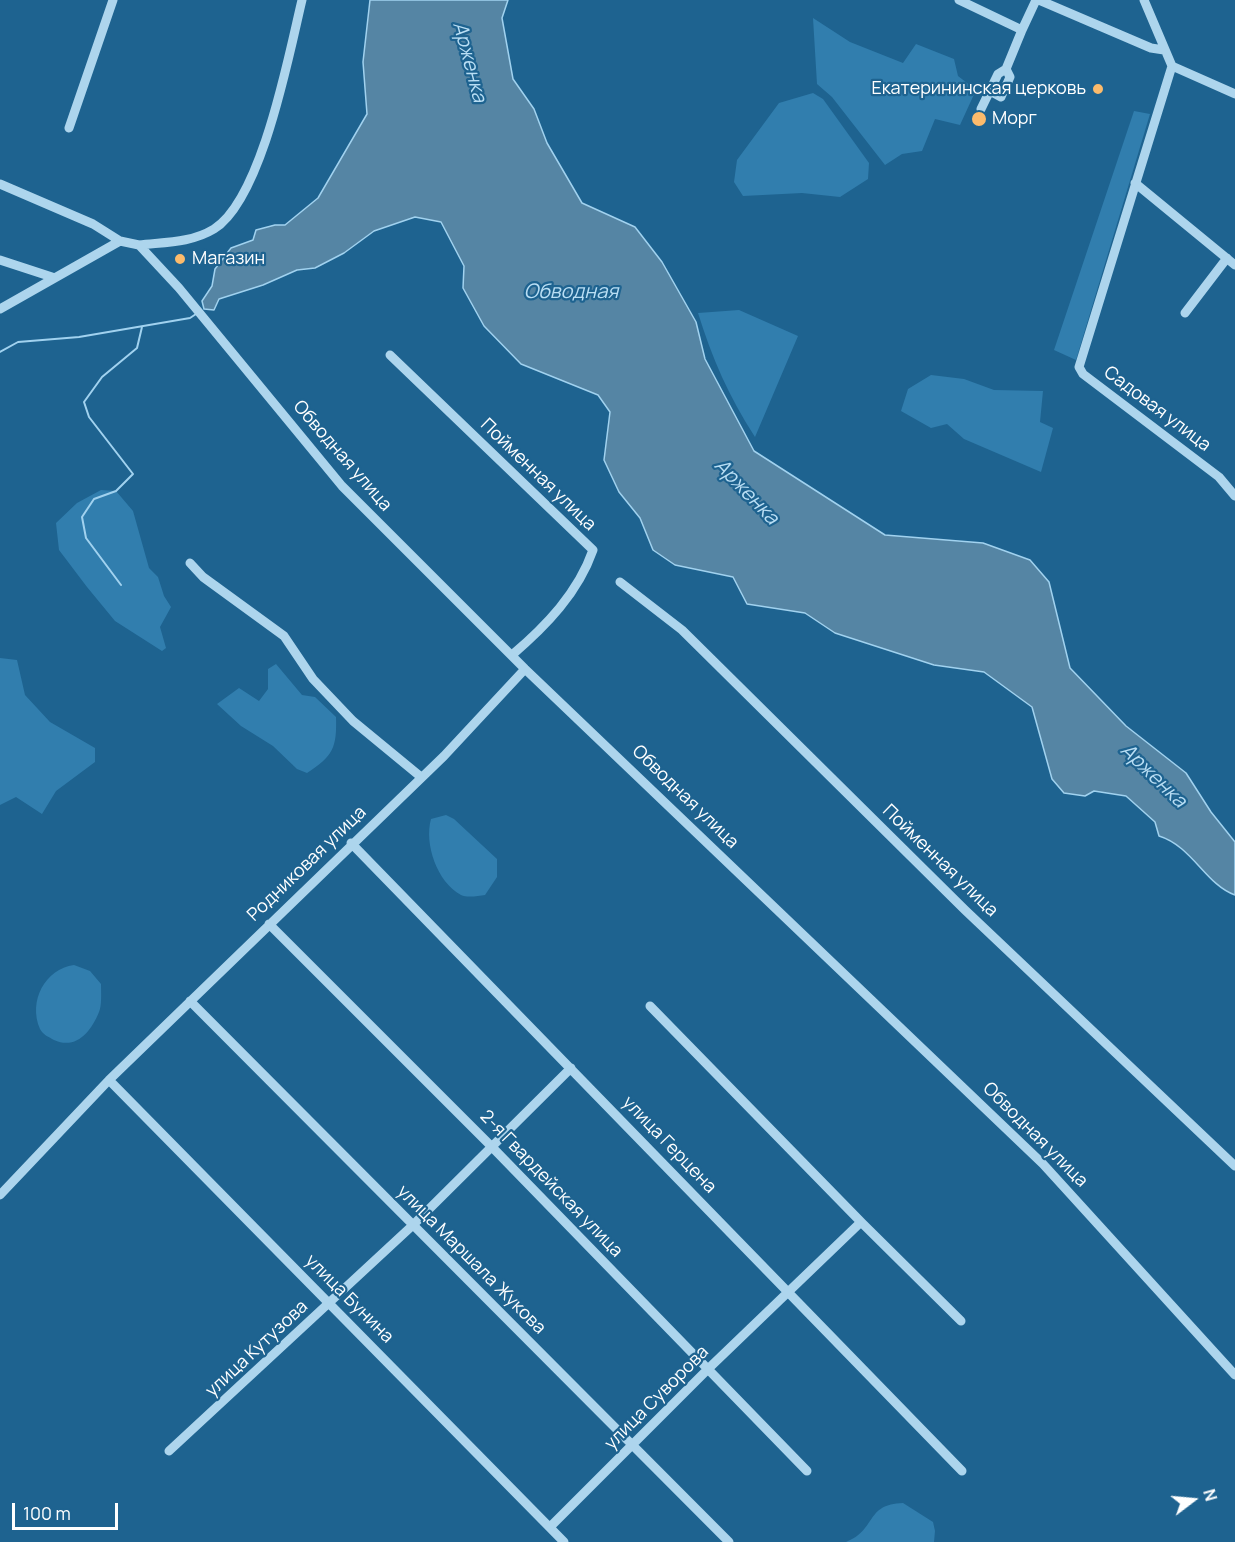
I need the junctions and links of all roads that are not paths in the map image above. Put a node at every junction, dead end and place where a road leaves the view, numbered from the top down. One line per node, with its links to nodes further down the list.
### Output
1 (113, 0): 11 (street)
2 (302, 0): 15 (street)
3 (959, 0): 6 (street)
4 (1037, 0): 6 (street); 7 (street)
5 (1144, 0): 7 (street)
6 (1022, 30): 10 (street)
7 (1164, 50): 8 (street)
8 (1172, 66): 9 (street); 12 (street)
9 (1235, 94)
10 (981, 109)
11 (69, 128)
12 (1135, 183): 16 (street); 23 (street, Садовая улица)
13 (0, 184): 14 (street)
14 (120, 241): 15 (street); 19 (street)
15 (139, 245): 26 (street, Обводная улица)
16 (1227, 258): 18 (street); 21 (street)
17 (0, 260): 19 (street)
18 (1235, 265)
19 (52, 277): 20 (street)
20 (0, 309)
21 (1185, 313)
22 (390, 355): 26 (street, Пойменная улица)
23 (1235, 496)
24 (190, 563): 28 (street)
25 (620, 582): 36 (street, Пойменная улица)
26 (512, 655): 27 (street, Обводная улица)
27 (525, 669): 28 (street, Родниковая улица); 44 (street, Обводная улица)
28 (421, 777): 29 (street, Родниковая улица)
29 (351, 843): 30 (street, Родниковая улица); 33 (street, улица Герцена)
30 (269, 924): 31 (street, Родниковая улица); 35 (street, 2-я Гвардейская улица)
31 (189, 1001): 34 (street, Родниковая улица); 39 (street, улица Маршала Жукова)
32 (650, 1006): 38 (street)
33 (571, 1068): 35 (street, улица Кутузова); 40 (street, улица Герцена)
34 (109, 1080): 37 (street, Родниковая улица); 41 (street, улица Бунина)
35 (492, 1147): 39 (street, улица Кутузова); 43 (street, 2-я Гвардейская улица)
36 (1235, 1166)
37 (0, 1195)
38 (861, 1222): 40 (street, улица Суворова); 42 (street)
39 (413, 1225): 41 (street, улица Кутузова); 45 (street, улица Маршала Жукова)
40 (788, 1293): 43 (street, улица Суворова); 48 (street, улица Герцена)
41 (330, 1304): 46 (street, улица Кутузова); 49 (street, улица Бунина)
42 (961, 1321)
43 (708, 1369): 45 (street, улица Суворова); 47 (street, 2-я Гвардейская улица)
44 (1235, 1375)
45 (632, 1445): 49 (street, улица Суворова); 51 (street, улица Маршала Жукова)
46 (169, 1451)
47 (807, 1471)
48 (962, 1471)
49 (550, 1527): 50 (street, улица Бунина)
50 (564, 1542)
51 (729, 1542)

